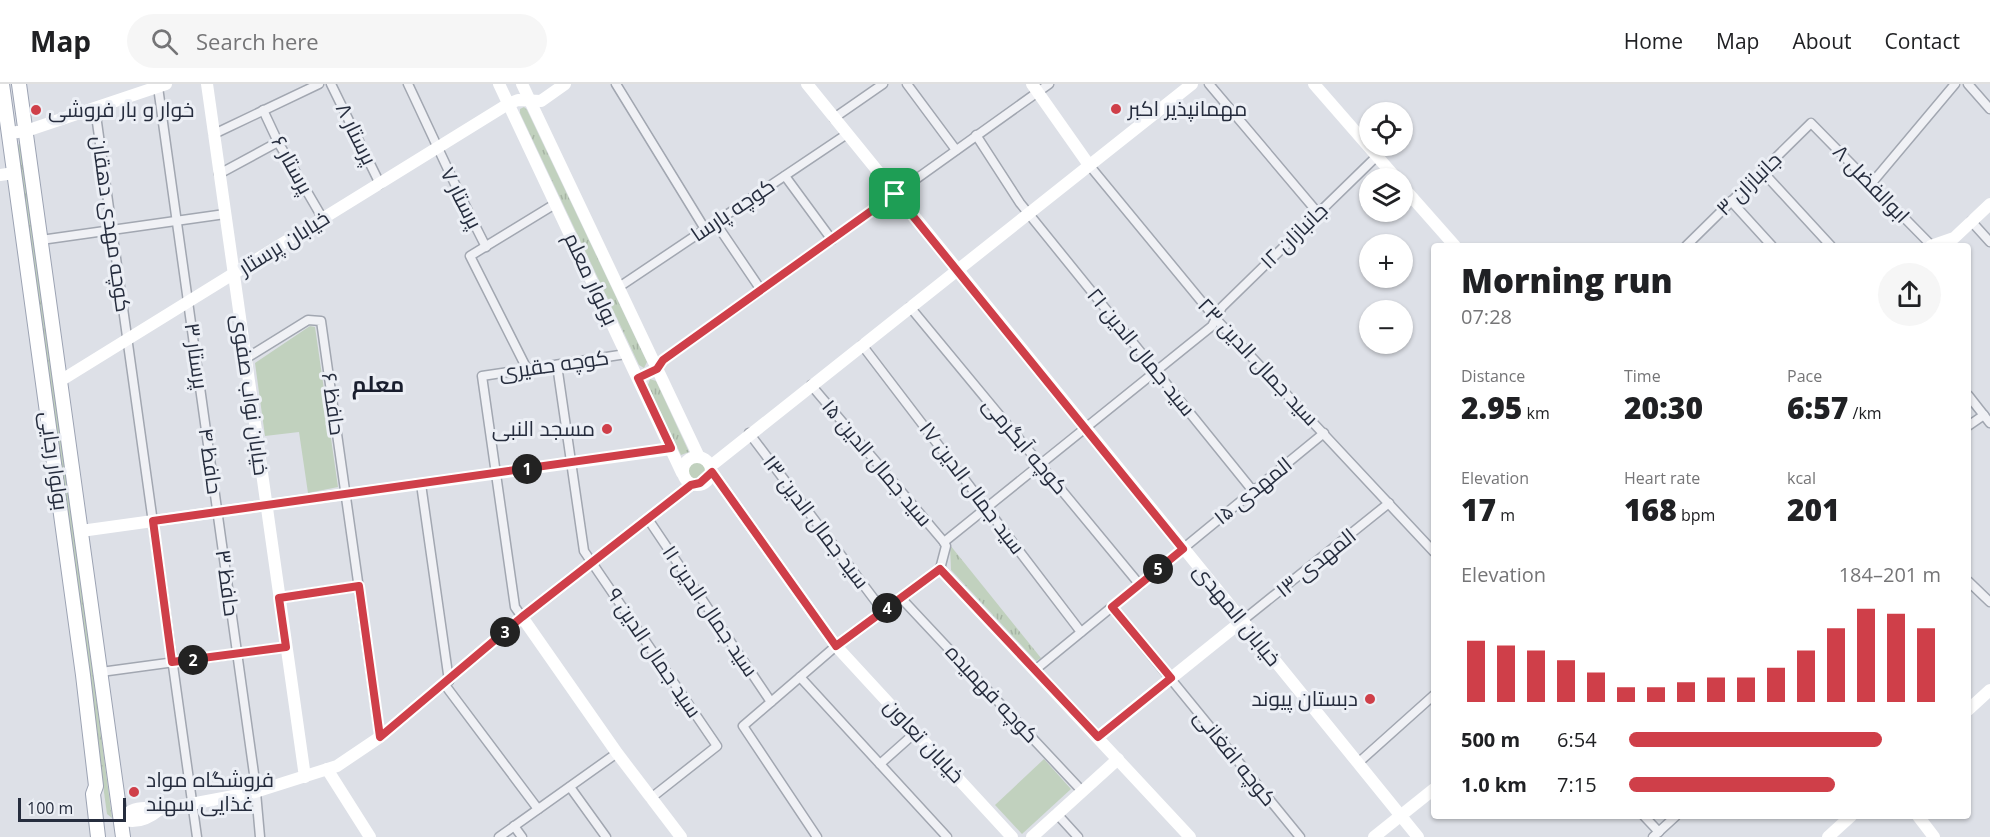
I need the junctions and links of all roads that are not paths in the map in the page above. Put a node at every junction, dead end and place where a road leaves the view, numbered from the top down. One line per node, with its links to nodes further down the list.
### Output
1 (2, 84): 30 (main road, بولوار رجایی)
2 (19, 84): 29 (main road, بولوار رجایی)
3 (207, 84): 31 (street, خیابان نواب صفوی)
4 (319, 84): 26 (street)
5 (331, 84): 45 (street, پرستار ۸)
6 (408, 84): 36 (street, پرستار ۷)
7 (499, 84): 23 (street, بولوار معلم)
8 (522, 84): 22 (street, بولوار معلم)
9 (565, 84): 22 (street)
10 (616, 84): 59 (street)
11 (807, 84): 27 (street, خیابان المهدی)
12 (883, 84): 27 (street)
13 (907, 84): 37 (street)
14 (1048, 84): 21 (street)
15 (1192, 84): 39 (street)
16 (1209, 84): 53 (street)
17 (1314, 84): 34 (street)
18 (1955, 84): 46 (street)
19 (1968, 84): 25 (street)
20 (162, 85): 24 (street); 56 (street, پرستار ۳)
21 (1035, 88): 33 (street); 39 (street)
22 (530, 100): 23 (street); 73 (street, بولوار معلم)
23 (508, 104): 36 (street, خیابان پرستار); 50 (street, بولوار معلم)
24 (95, 108): 29 (street); 60 (street, کوچه مهدی دهقان)
25 (1990, 109)
26 (263, 110): 31 (street); 35 (street, پرستار ۶)
27 (834, 118): 32 (street, خیابان المهدی)
28 (1811, 123): 41 (street, جانبازان ۳); 46 (street, ابوالفضل ۸)
29 (29, 130): 30 (street); 61 (main road, بولوار رجایی)
30 (9, 133): 42 (main road, بولوار رجایی)
31 (214, 134): 43 (street, خیابان نواب صفوی)
32 (847, 134): 44 (street, کوچه پارسا); 47 (street, خیابان المهدی)
33 (976, 135): 37 (street); 52 (street, سید جمال الدین ۲۱)
34 (1359, 135)
35 (278, 142): 43 (street); 55 (street, پرستار ۶)
36 (437, 148): 45 (street, خیابان پرستار); 70 (street, پرستار ۷)
37 (956, 150): 47 (street)
38 (1377, 156): 40 (street); 53 (street, جانبازان ۱۲)
39 (1089, 165): 52 (street); 77 (street, سید جمال الدین ۲۳)
40 (1387, 168)
41 (1762, 171): 49 (street, جانبازان ۳); 67 (street)
42 (7, 174): 98 (main road, بولوار رجایی)
43 (219, 174): 54 (street, خیابان نواب صفوی)
44 (785, 176): 58 (street, کوچه پارسا); 62 (street)
45 (380, 184): 55 (street, خیابان پرستار)
46 (1871, 184): 68 (street, ابوالفضل ۸)
47 (895, 194): 62 (street); 71 (street, خیابان المهدی)
48 (1413, 198): 64 (street)
49 (1731, 201): 65 (street, جانبازان ۳); 66 (street)
50 (555, 204): 70 (street); 80 (street, بولوار معلم)
51 (1990, 204): 57 (street)
52 (1029, 213): 71 (street); 85 (street, سید جمال الدین ۲۱)
53 (1318, 213): 77 (street, جانبازان ۱۲)
54 (225, 214): 56 (street); 72 (street, خیابان نواب صفوی)
55 (323, 219): 72 (street, خیابان پرستار)
56 (177, 221): 60 (street); 75 (street, پرستار ۳)
57 (1971, 221): 63 (street); 69 (street)
58 (715, 222): 59 (street, کوچه پارسا); 74 (street)
59 (705, 229): 73 (street, کوچه پارسا)
60 (112, 230): 61 (street); 78 (street, کوچه مهدی دهقان)
61 (41, 240): 87 (main road, بولوار رجایی)
62 (832, 240): 74 (street)
63 (1990, 242)
64 (1452, 243)
65 (1689, 243)
66 (1769, 243)
67 (1828, 243)
68 (1928, 243)
69 (1940, 243)
70 (486, 247): 83 (street)
71 (956, 270): 76 (street); 93 (street, خیابان المهدی)
72 (234, 275): 75 (street, خیابان پرستار); 81 (street, خیابان نواب صفوی)
73 (618, 287): 84 (street, بولوار معلم)
74 (761, 291): 84 (street)
75 (188, 303): 78 (street, خیابان پرستار); 90 (street, پرستار ۳)
76 (910, 307): 79 (street); 101 (street, کوچه آبگرمی)
77 (1216, 319): 85 (street, جانبازان ۱۲); 94 (street, سید جمال الدین ۲۳)
78 (128, 341): 87 (street, خیابان پرستار); 114 (street, کوچه مهدی دهقان)
79 (862, 345): 88 (street); 111 (street, سید جمال الدین ۱۷)
80 (626, 354): 82 (street, کوچه حقیری); 86 (street, بولوار معلم)
81 (245, 359): 108 (street, حافظ ۶); 110 (street, خیابان نواب صفوی)
82 (557, 364): 83 (street, کوچه حقیری); 100 (street, سید جمال الدین ۹)
83 (527, 369): 103 (street, کوچه حقیری)
84 (657, 369): 86 (street); 99 (street, بولوار معلم)
85 (1156, 372): 93 (street, جانبازان ۱۲); 107 (street, سید جمال الدین ۲۱)
86 (638, 378): 96 (street, بولوار معلم)
87 (60, 381): 97 (main road, بولوار رجایی)
88 (811, 385): 95 (street); 116 (street, سید جمال الدین ۱۵)
89 (1971, 399): 91 (street)
90 (203, 410): 112 (street, حافظ ۴)
91 (1988, 419): 92 (street)
92 (1971, 425)
93 (1084, 427): 101 (street, جانبازان ۱۲); 117 (street, خیابان المهدی)
94 (1324, 433): 107 (street, المهدی ۱۵); 109 (street, سید جمال الدین ۲۳)
95 (749, 434): 102 (street); 128 (street, سید جمال الدین ۱۳)
96 (671, 448): 100 (street); 104 (street, بولوار معلم)
97 (70, 455): 98 (main road); 115 (main road, بولوار رجایی)
98 (53, 457): 154 (main road, بولوار رجایی)
99 (699, 457): 102 (street); 104 (street)
100 (571, 462): 103 (street); 119 (street, سید جمال الدین ۹)
101 (1039, 464): 111 (street, جانبازان ۱۲); 122 (street, کوچه آبگرمی)
102 (712, 469): 106 (street); 132 (street, خیابان تعاون)
103 (496, 473): 105 (street); 129 (street)
104 (682, 473): 106 (street)
105 (421, 484): 108 (street); 140 (street)
106 (691, 485): 113 (street)
107 (1253, 491): 117 (street, المهدی ۱۵)
108 (345, 494): 110 (street); 123 (street)
109 (1389, 503): 118 (street, سید جمال الدین ۲۳); 130 (street, المهدی ۱۳)
110 (266, 505): 112 (street); 124 (street, خیابان نواب صفوی)
111 (986, 507): 116 (street, جانبازان ۱۲); 131 (street, سید جمال الدین ۱۷)
112 (217, 513): 114 (street); 134 (street, حافظ ۳)
113 (648, 519): 119 (street); 143 (street, سید جمال الدین ۱۱)
114 (153, 521): 115 (street); 135 (street, کوچه مهدی دهقان)
115 (81, 531): 137 (main road, بولوار رجایی)
116 (944, 542): 120 (street)
117 (1183, 549): 122 (street, المهدی ۱۵); 130 (street, خیابان المهدی)
118 (1431, 549)
119 (591, 561): 129 (street); 159 (street, سید جمال الدین ۹)
120 (940, 569): 125 (street); 136 (street)
121 (1971, 584): 126 (street)
122 (1140, 585): 127 (street, المهدی ۱۵)
123 (359, 586): 124 (street); 146 (street)
124 (279, 598): 133 (street, خیابان نواب صفوی)
125 (901, 598): 128 (street); 156 (street, کوچه فهمیده)
126 (1990, 602)
127 (1112, 607): 131 (street, المهدی ۱۵); 139 (street, کوچه افغانی)
128 (883, 611): 132 (street)
129 (522, 617): 140 (street); 148 (street)
130 (1242, 621): 139 (street); 150 (street, خیابان المهدی)
131 (1082, 632): 136 (street, المهدی ۱۵)
132 (836, 646): 138 (street); 145 (street, خیابان تعاون)
133 (286, 647): 134 (street); 153 (street, خیابان نواب صفوی)
134 (237, 654): 135 (street); 158 (street, حافظ ۳)
135 (172, 662): 137 (street); 160 (street, کوچه مهدی دهقان)
136 (1035, 670): 147 (street)
137 (100, 672): 164 (main road, بولوار رجایی)
138 (800, 677): 143 (street); 151 (street)
139 (1171, 678): 147 (street); 187 (street, کوچه افغانی)
140 (447, 683): 146 (street); 161 (street)
141 (1990, 690): 144 (street)
142 (1431, 698): 150 (street)
143 (771, 702): 181 (street)
144 (1971, 703)
145 (916, 732): 151 (street); 183 (street, خیابان تعاون)
146 (380, 737): 152 (street)
147 (1098, 737): 149 (street)
148 (617, 753): 155 (street); 159 (street)
149 (1118, 759): 156 (street); 186 (street)
150 (1358, 763): 163 (street, خیابان المهدی)
151 (880, 764): 182 (street)
152 (327, 770): 153 (street); 176 (street)
153 (305, 777): 158 (street)
154 (96, 786): 164 (main road); 171 (main road, بولوار رجایی)
155 (570, 787): 161 (street); 179 (street)
156 (1082, 791): 162 (street)
157 (1431, 791): 163 (street)
158 (255, 792): 160 (street); 175 (street, حافظ ۳)
159 (651, 798): 180 (street)
160 (192, 804): 164 (street); 174 (street, کوچه مهدی دهقان)
161 (538, 809): 169 (street)
162 (1057, 814): 184 (street); 185 (street)
163 (1401, 815): 188 (street); 189 (street, خیابان المهدی)
164 (121, 819): 172 (main road); 173 (main road, بولوار رجایی)
165 (1646, 819): 170 (street)
166 (1673, 819): 170 (street)
167 (1848, 819): 190 (street)
168 (1920, 819): 191 (street)
169 (514, 826): 177 (street); 178 (street)
170 (1656, 835)
171 (99, 837)
172 (106, 837)
173 (123, 837)
174 (197, 837)
175 (260, 837)
176 (370, 837)
177 (499, 837)
178 (522, 837)
179 (606, 837)
180 (681, 837)
181 (817, 837)
182 (947, 837)
183 (1012, 837)
184 (1032, 837)
185 (1078, 837)
186 (1191, 837)
187 (1300, 837)
188 (1374, 837)
189 (1418, 837)
190 (1828, 837)
191 (1934, 837)

